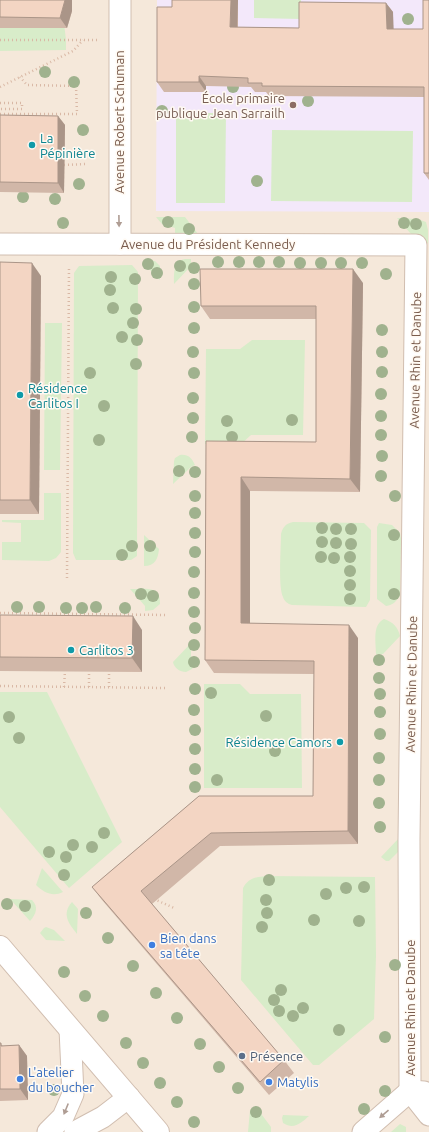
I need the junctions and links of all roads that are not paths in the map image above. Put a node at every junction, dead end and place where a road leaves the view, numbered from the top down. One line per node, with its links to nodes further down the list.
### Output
1 (120, 0): 3 (street, Avenue Robert Schuman, one-way to 3)
2 (0, 244): 3 (street, Avenue du Président Kennedy)
3 (120, 244): 4 (street, Avenue du Président Kennedy)
4 (416, 245): 5 (street, Avenue Rhin et Danube)
5 (422, 320): 8 (street, Avenue Rhin et Danube)
6 (0, 947): 7 (street)
7 (70, 1029): 9 (street); 11 (street, one-way to 11)
8 (420, 1092): 10 (street, Avenue Rhin et Danube); 14 (street, one-way to 14)
9 (129, 1097): 12 (street); 13 (street)
10 (429, 1116)
11 (48, 1132)
12 (75, 1132)
13 (158, 1132)
14 (363, 1132)

